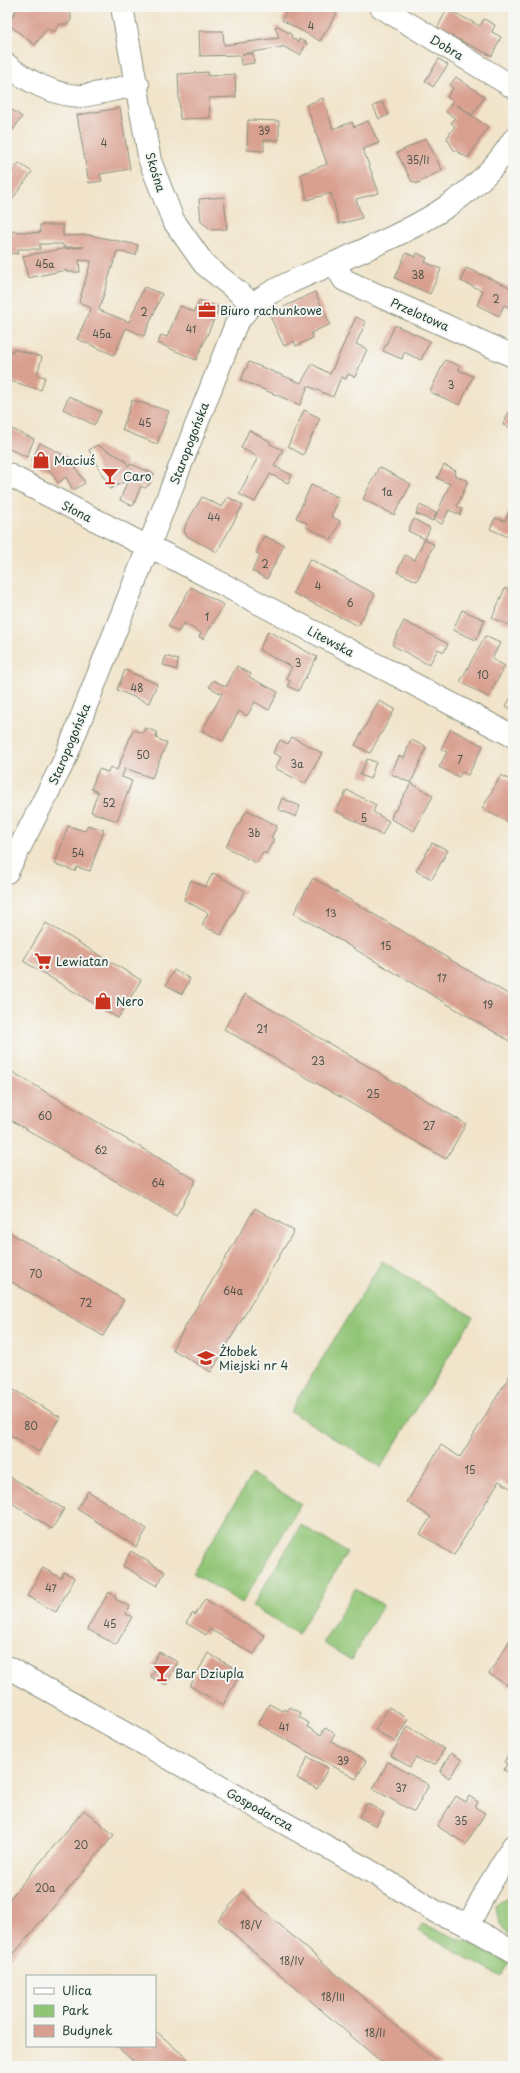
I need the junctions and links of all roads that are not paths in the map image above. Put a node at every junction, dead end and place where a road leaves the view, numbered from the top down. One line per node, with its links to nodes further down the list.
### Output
1 (122, 7): 4 (street, Skośna)
2 (381, 7): 5 (street, Dobra)
3 (7, 66): 4 (street)
4 (138, 85): 8 (street, Skośna)
5 (513, 86)
6 (513, 140): 7 (street, Staropogońska)
7 (334, 263): 8 (street, Staropogońska); 9 (street, Przelotowa)
8 (253, 304): 11 (street, Staropogońska)
9 (513, 356)
10 (7, 474): 11 (street, Słona)
11 (148, 547): 12 (street, Litewska); 13 (street, Staropogońska)
12 (513, 736)
13 (7, 872)
14 (7, 1667): 16 (street, Gospodarcza)
15 (513, 1846): 16 (street)
16 (468, 1926): 17 (street, Gospodarcza)
17 (513, 1951)

